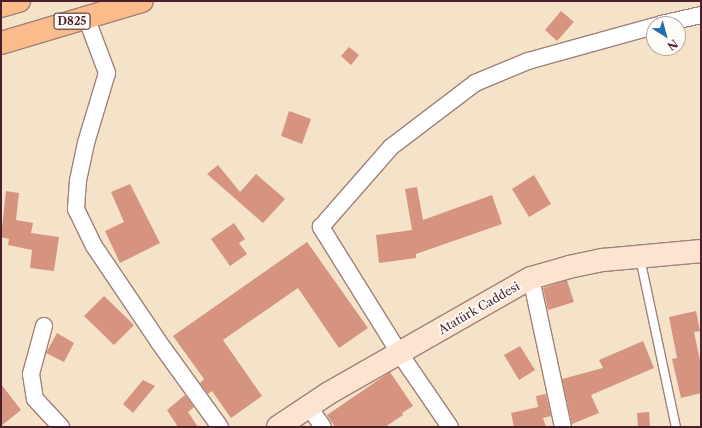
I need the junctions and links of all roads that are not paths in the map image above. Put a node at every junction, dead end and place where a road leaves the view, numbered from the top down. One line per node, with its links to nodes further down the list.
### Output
1 (19, 1): 3 (highway)
2 (142, 1): 5 (highway, D825)
3 (1, 6)
4 (701, 15): 6 (street)
5 (86, 17): 8 (highway, D825); 16 (street)
6 (686, 18)
7 (646, 28): 13 (street)
8 (1, 42)
9 (701, 251): 10 (main road, Atatürk Caddesi)
10 (640, 256): 11 (main road, Atatürk Caddesi); 21 (lane)
11 (531, 278): 13 (main road, Atatürk Caddesi); 20 (street)
12 (44, 326): 15 (street)
13 (400, 354): 14 (main road, Atatürk Caddesi); 19 (street)
14 (309, 407): 17 (main road, Atatürk Caddesi); 18 (street)
15 (61, 427)
16 (220, 427)
17 (278, 427)
18 (323, 427)
19 (450, 427)
20 (563, 427)
21 (676, 427)

